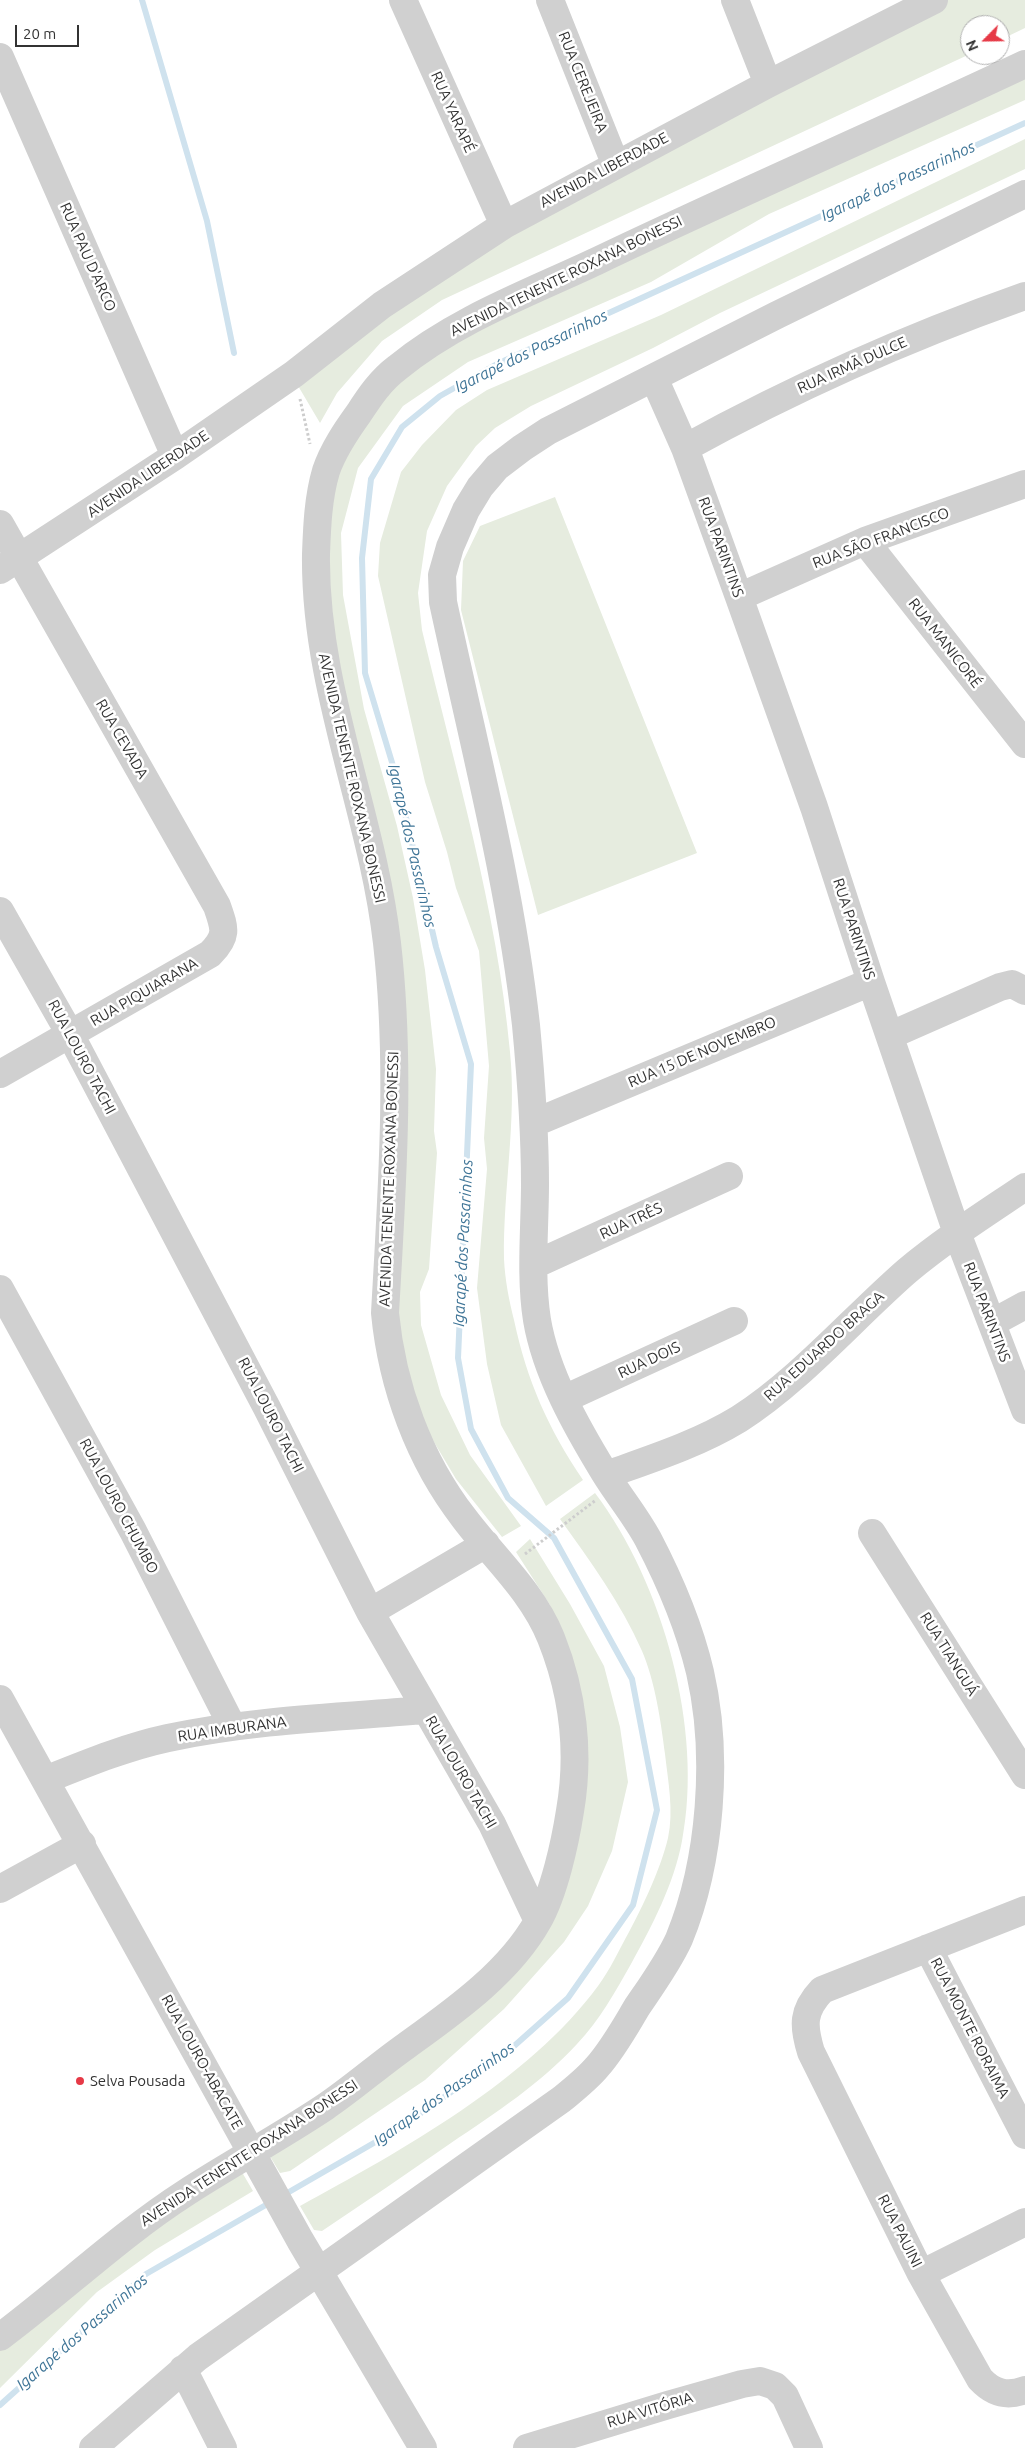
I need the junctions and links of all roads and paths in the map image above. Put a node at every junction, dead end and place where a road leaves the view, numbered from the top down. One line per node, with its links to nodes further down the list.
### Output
1 (402, 0): 10 (street, RUA YARAPÉ)
2 (550, 0): 8 (street, RUA CEREJEIRA)
3 (734, 0): 7 (street)
4 (930, 1): 7 (street, AVENIDA LIBERDADE)
5 (0, 57): 16 (street, RUA PAU D'ARCO)
6 (1025, 64): 43 (street, AVENIDA TENENTE ROXANA BONESSI)
7 (768, 84): 8 (street, AVENIDA LIBERDADE)
8 (616, 163): 10 (street, AVENIDA LIBERDADE)
9 (1025, 194): 13 (street)
10 (504, 225): 12 (street, AVENIDA LIBERDADE)
11 (1025, 296): 14 (street, RUA IRMÃ DULCE)
12 (294, 374): 15 (path); 16 (street, AVENIDA LIBERDADE)
13 (654, 378): 14 (street, RUA PARINTINS); 30 (street)
14 (685, 448): 21 (street, RUA PARINTINS)
15 (312, 452)
16 (176, 456): 20 (street, AVENIDA LIBERDADE)
17 (1024, 485): 19 (street, RUA SÃO FRANCISCO)
18 (0, 524): 20 (street, RUA CEVADA)
19 (865, 541): 21 (street, RUA SÃO FRANCISCO); 22 (street, RUA MANICORÉ)
20 (10, 564): 24 (street, RUA CEVADA)
21 (739, 597): 25 (street, RUA PARINTINS)
22 (1025, 744)
23 (0, 911): 27 (street, RUA LOURO TACHI)
24 (210, 954): 27 (street, RUA PIQUIARANA)
25 (871, 982): 28 (street, RUA PARINTINS); 30 (street, RUA 15 DE NOVEMBRO)
26 (1025, 992): 28 (street)
27 (70, 1034): 29 (street, RUA PIQUIARANA); 45 (street, RUA LOURO TACHI)
28 (891, 1035): 33 (street, RUA PARINTINS)
29 (0, 1074)
30 (534, 1123): 34 (street)
31 (729, 1176): 34 (street, RUA TRÊS)
32 (1025, 1187): 33 (street, RUA EDUARDO BRAGA)
33 (957, 1233): 38 (street, RUA PARINTINS); 41 (street, RUA EDUARDO BRAGA)
34 (534, 1265): 39 (street)
35 (0, 1289): 48 (street, RUA LOURO CHUMBO)
36 (1025, 1305): 38 (street)
37 (734, 1321): 39 (street, RUA DOIS)
38 (992, 1323): 40 (street, RUA PARINTINS)
39 (564, 1399): 41 (street)
40 (1025, 1410)
41 (601, 1487): 44 (path); 59 (street)
42 (872, 1533): 49 (street, RUA TIANGUÁ)
43 (486, 1544): 45 (street); 54 (street, AVENIDA TENENTE ROXANA BONESSI)
44 (518, 1560)
45 (370, 1612): 47 (street, RUA LOURO TACHI)
46 (0, 1699): 50 (street, RUA LOURO-ABACATE)
47 (425, 1710): 48 (street, RUA IMBURANA); 54 (street, RUA LOURO TACHI)
48 (232, 1726): 50 (street, RUA IMBURANA)
49 (1025, 1775)
50 (45, 1780): 51 (street, RUA LOURO-ABACATE)
51 (82, 1844): 52 (street); 57 (street, RUA LOURO-ABACATE)
52 (0, 1889)
53 (1025, 1910): 55 (street, RUA PAUINI)
54 (538, 1921): 57 (street, AVENIDA TENENTE ROXANA BONESSI)
55 (928, 1948): 56 (street, RUA MONTE RORAIMA); 60 (street, RUA PAUINI)
56 (1025, 2135)
57 (258, 2164): 59 (street, RUA LOURO-ABACATE); 61 (street, AVENIDA TENENTE ROXANA BONESSI)
58 (1025, 2222): 60 (street)
59 (318, 2271): 62 (street); 66 (street, RUA LOURO-ABACATE)
60 (921, 2274): 63 (street, RUA PAUINI)
61 (0, 2338)
62 (183, 2369): 64 (street); 65 (street)
63 (1016, 2392)
64 (93, 2448)
65 (222, 2448)
66 (423, 2448)
67 (527, 2448): 68 (street, RUA VITÓRIA)
68 (809, 2448)

